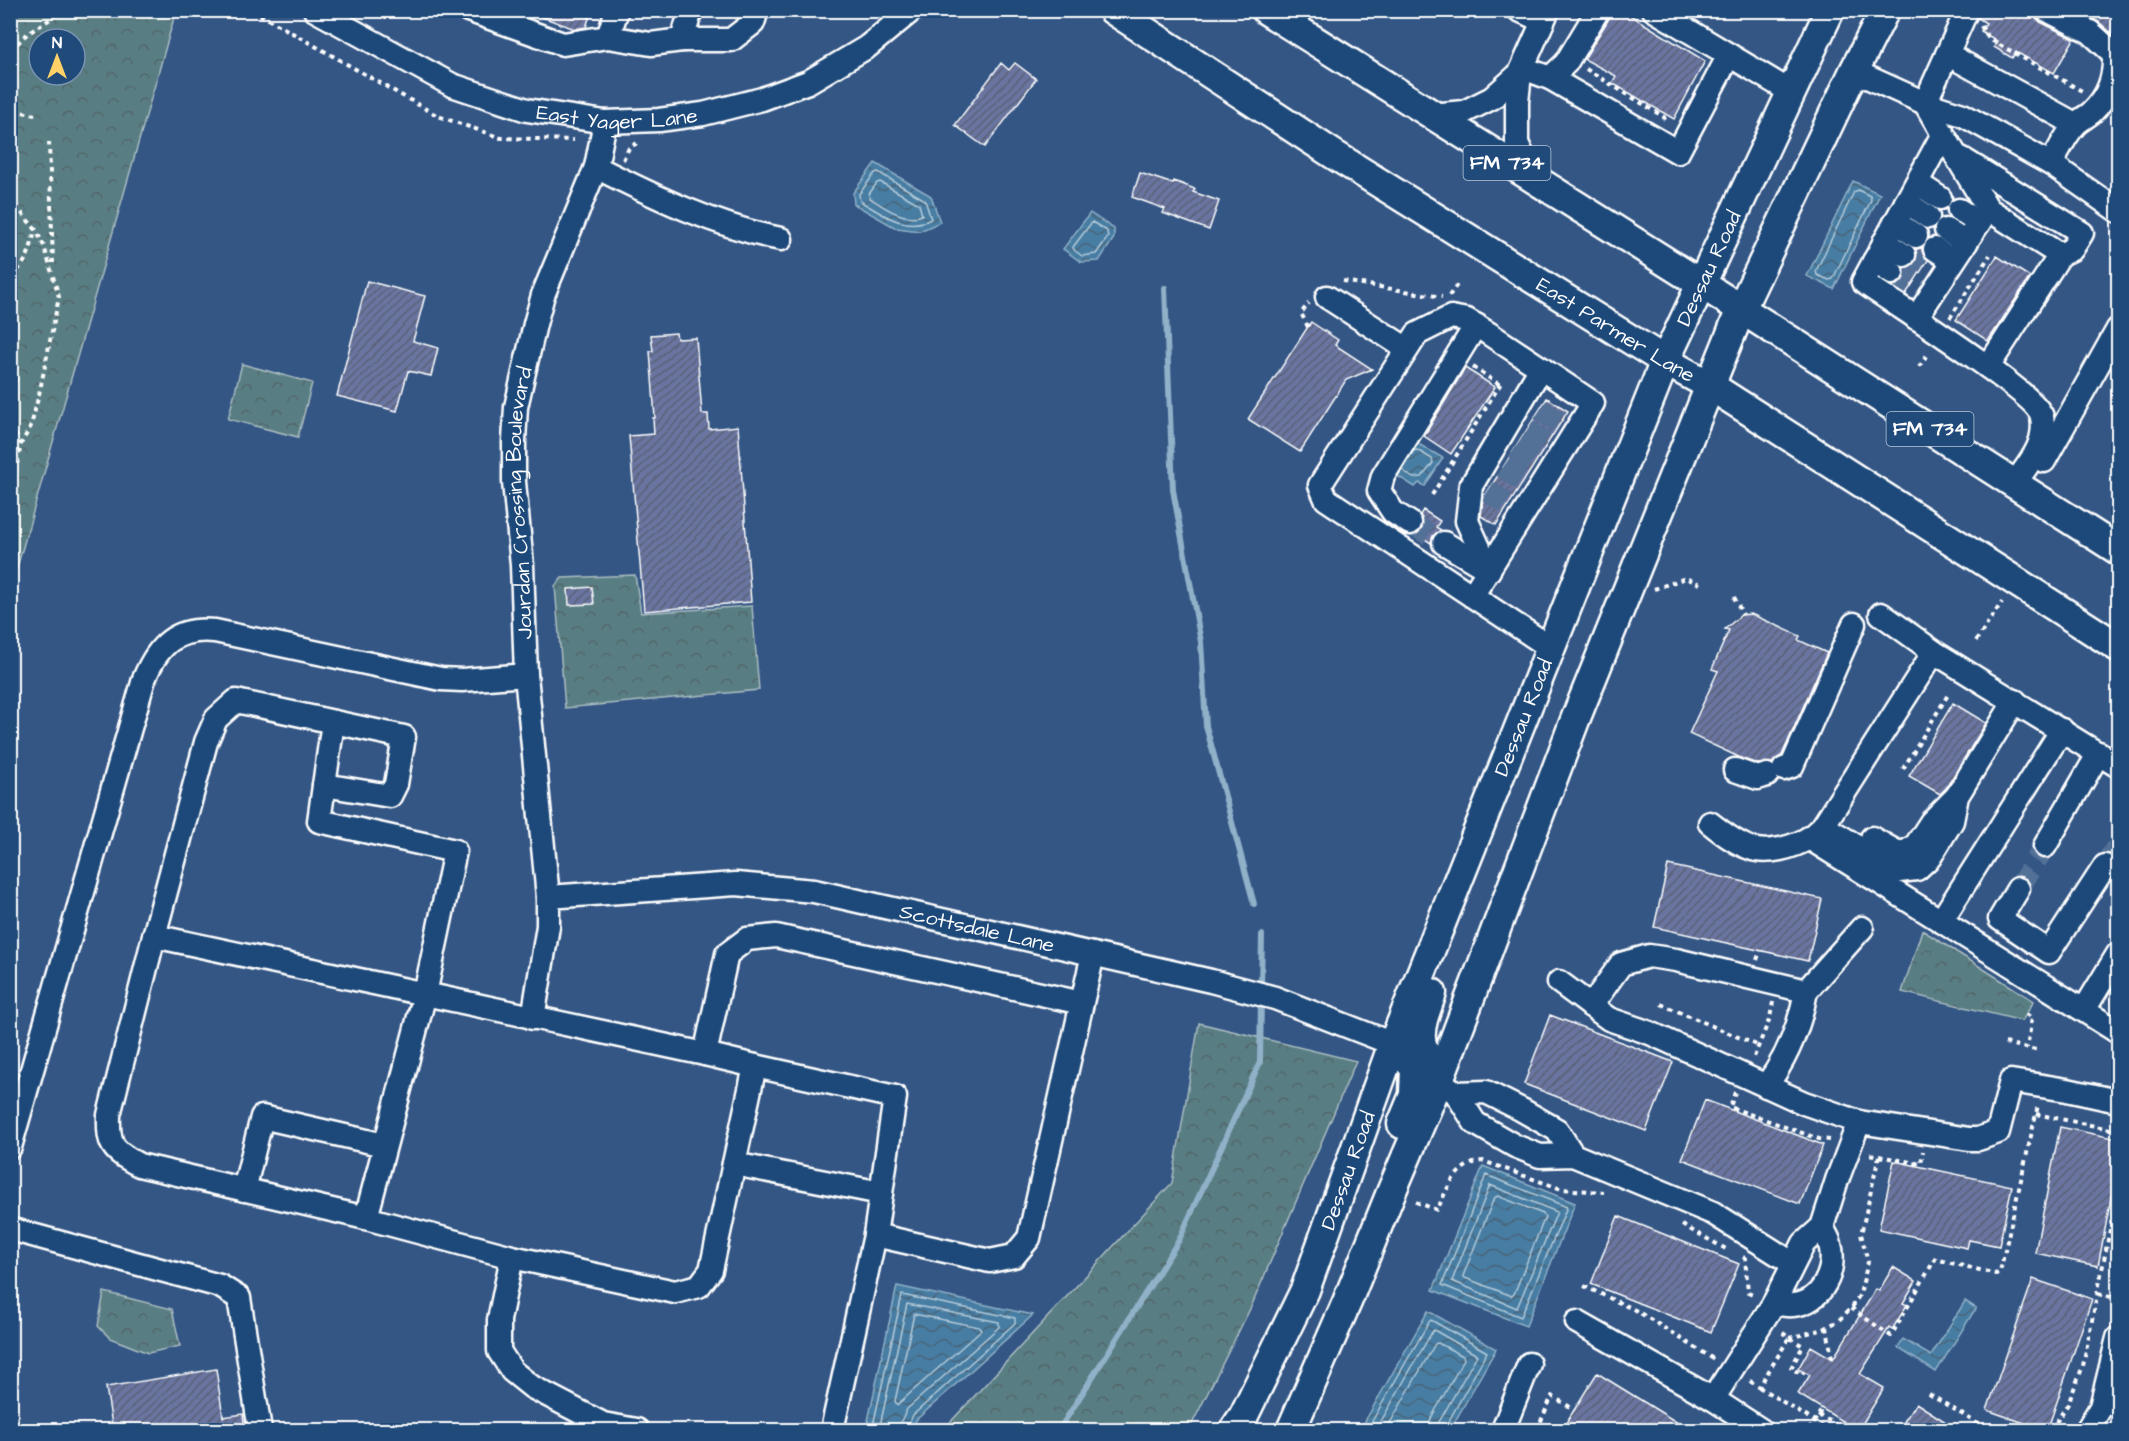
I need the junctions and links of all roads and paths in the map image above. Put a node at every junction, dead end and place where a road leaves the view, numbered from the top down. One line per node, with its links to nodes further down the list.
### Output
1 (60, 10): 24 (path)
2 (252, 10): 38 (path)
3 (315, 10): 34 (street, East Yager Lane)
4 (468, 10): 20 (street)
5 (617, 10): 20 (street)
6 (691, 10): 21 (street)
7 (757, 10): 21 (street)
8 (912, 10): 34 (street, East Yager Lane)
9 (1113, 10): 71 (main road, East Parmer Lane)
10 (1254, 10): 17 (main road)
11 (1519, 10): 18 (street)
12 (1598, 10): 27 (street)
13 (1654, 10): 23 (street)
14 (1830, 10): 29 (main road, Dessau Road)
15 (1885, 10): 26 (main road)
16 (2047, 10): 35 (street)
17 (1266, 11): 32 (main road, FM 734)
18 (1545, 16): 25 (street)
19 (1972, 16): 22 (street); 28 (path)
20 (608, 37): 21 (street)
21 (682, 40)
22 (1947, 54): 30 (street); 35 (street)
23 (1729, 55): 27 (street); 29 (street)
24 (10, 60)
25 (1522, 70): 27 (street); 32 (street); 45 (street)
26 (1854, 71): 30 (street); 62 (main road)
27 (1550, 78)
28 (2082, 91)
29 (1791, 92): 60 (main road, Dessau Road)
30 (1924, 103): 36 (street); 42 (street)
31 (35, 115): 33 (path)
32 (1431, 115): 45 (main road, FM 734)
33 (10, 118)
34 (604, 122): 44 (street, Jourdan Crossing Boulevard)
35 (2075, 124): 42 (street)
36 (1943, 134): 41 (street); 48 (street)
37 (642, 140): 44 (path)
38 (576, 141)
39 (50, 142): 57 (path)
40 (10, 147): 43 (path)
41 (1956, 156): 51 (street); 55 (street)
42 (2051, 165): 50 (street)
43 (10, 167)
44 (607, 167): 53 (street); 100 (street, Jourdan Crossing Boulevard)
45 (1534, 180): 60 (main road, FM 734)
46 (1940, 198): 48 (street)
47 (10, 199): 52 (path)
48 (1906, 202): 56 (street); 63 (street)
49 (1959, 210): 51 (street)
50 (2118, 211)
51 (1983, 216): 55 (street); 56 (street)
52 (36, 230): 57 (path); 58 (path)
53 (782, 239)
54 (1990, 255): 64 (path)
55 (2060, 255): 74 (street)
56 (1935, 257): 63 (street)
57 (53, 272): 80 (path)
58 (10, 276)
59 (1459, 282): 61 (path)
60 (1700, 285): 62 (main road, FM 734); 71 (main road, Dessau Road)
61 (1327, 291): 66 (path); 68 (street)
62 (1741, 309): 77 (main road); 81 (main road, FM 734)
63 (1916, 318): 74 (street)
64 (1948, 321)
65 (1476, 325): 68 (street); 75 (street); 84 (street)
66 (1308, 327)
67 (2118, 329): 81 (street)
68 (1407, 349): 90 (street)
69 (10, 351): 76 (path)
70 (1928, 353): 73 (path)
71 (1665, 361): 77 (main road, East Parmer Lane); 98 (main road, Dessau Road)
72 (1470, 365): 82 (path)
73 (1919, 367)
74 (1988, 367): 81 (street)
75 (1541, 368): 87 (street); 87 (street)
76 (13, 385): 78 (path)
77 (1709, 385): 97 (main road, East Parmer Lane); 142 (main road)
78 (10, 405)
79 (10, 426): 80 (path)
80 (21, 444): 83 (path)
81 (2021, 487): 86 (main road, FM 734)
82 (1432, 495)
83 (10, 501)
84 (1410, 523)
85 (1444, 543): 87 (street)
86 (2118, 550)
87 (1489, 570): 90 (street)
88 (1700, 584): 89 (path)
89 (1653, 589)
90 (1472, 596): 98 (street)
91 (1734, 597): 94 (path)
92 (2002, 602): 96 (path)
93 (1881, 614): 99 (street)
94 (1743, 615)
95 (1854, 624): 108 (street)
96 (1976, 641)
97 (2118, 647)
98 (1551, 648): 119 (main road, Dessau Road)
99 (1934, 652): 102 (street); 111 (street)
100 (526, 675): 115 (street, Jourdan Crossing Boulevard); 151 (street)
101 (1949, 693): 107 (path)
102 (2015, 701): 104 (street); 111 (street)
103 (333, 722): 109 (street); 109 (street); 118 (street)
104 (2062, 730): 105 (street); 116 (street)
105 (2099, 753): 106 (street); 112 (street)
106 (2118, 766)
107 (1904, 770)
108 (1736, 771)
109 (324, 785): 124 (street)
110 (1710, 823): 111 (street)
111 (1821, 826): 116 (street)
112 (2045, 846)
113 (2105, 866): 114 (street)
114 (2018, 889)
115 (548, 897): 120 (street, Scottsdale Lane); 131 (street, Jourdan Crossing Boulevard)
116 (1941, 921): 129 (street)
117 (1862, 928): 123 (street)
118 (154, 936): 124 (street); 157 (street)
119 (1436, 936): 134 (main road, Dessau Road); 142 (main road)
120 (1093, 954): 126 (street); 134 (street, Scottsdale Lane)
121 (2114, 973): 129 (street)
122 (1558, 982): 128 (street)
123 (1806, 991): 128 (street); 143 (street)
124 (425, 994): 131 (street); 150 (street)
125 (1774, 999): 135 (path)
126 (1082, 1003): 138 (street); 165 (street)
127 (1661, 1004): 135 (path)
128 (1591, 1006): 143 (street)
129 (2084, 1010): 132 (street)
130 (2026, 1014): 136 (path)
131 (533, 1018): 138 (street)
132 (2118, 1032)
133 (2005, 1043): 136 (path)
134 (1393, 1044): 160 (main road); 193 (main road, Dessau Road)
135 (1759, 1046): 139 (path)
136 (2027, 1048): 137 (path)
137 (2040, 1051)
138 (705, 1054): 140 (street)
139 (1753, 1060)
140 (755, 1066): 155 (street); 158 (street)
141 (1737, 1085): 149 (path)
142 (1448, 1086): 153 (street); 153 (street); 160 (main road)
143 (1766, 1086): 147 (street)
144 (2118, 1101): 147 (street)
145 (2038, 1103): 146 (path)
146 (2036, 1114): 148 (path); 174 (path)
147 (1859, 1122): 163 (street)
148 (2118, 1132)
149 (1835, 1141)
150 (384, 1145): 157 (street); 161 (street)
151 (10, 1147)
152 (1923, 1148): 154 (path)
153 (1573, 1155): 169 (street)
154 (1879, 1156)
155 (734, 1164): 158 (street); 168 (street)
156 (2118, 1189): 171 (path)
157 (244, 1190): 161 (street)
158 (881, 1193): 165 (street)
159 (1611, 1193): 160 (path)
160 (1403, 1198): 198 (main road)
161 (366, 1218): 168 (street)
162 (1673, 1221): 166 (path)
163 (1822, 1227): 169 (street); 173 (street)
164 (10, 1229): 195 (street)
165 (875, 1235): 197 (street)
166 (1731, 1251)
167 (1738, 1255): 173 (path)
168 (512, 1257): 196 (street)
169 (1786, 1259): 173 (street)
170 (1584, 1286): 182 (path)
171 (2098, 1294): 172 (path); 205 (path)
172 (2114, 1298)
173 (1767, 1300): 187 (street)
174 (1851, 1308)
175 (1577, 1322): 187 (street)
176 (1785, 1327): 178 (path)
177 (1827, 1327): 180 (path)
178 (1790, 1338): 183 (path); 185 (path)
179 (2118, 1338): 190 (street)
180 (1832, 1359)
181 (1529, 1364): 199 (street)
182 (1721, 1364)
183 (1804, 1372)
184 (1744, 1377): 185 (path)
185 (1759, 1387): 192 (path)
186 (1929, 1394): 204 (path)
187 (1713, 1399): 201 (street)
188 (1821, 1409): 191 (path)
189 (1575, 1410): 200 (path)
190 (2110, 1411): 206 (street)
191 (1818, 1415): 192 (path); 194 (path)
192 (1814, 1421): 202 (path); 203 (path)
193 (1241, 1425)
194 (1848, 1425)
195 (260, 1431)
196 (637, 1431)
197 (832, 1431)
198 (1291, 1431)
199 (1503, 1431)
200 (1537, 1431)
201 (1761, 1431)
202 (1809, 1431)
203 (1828, 1431)
204 (1988, 1431)
205 (2051, 1431)
206 (2087, 1431)

